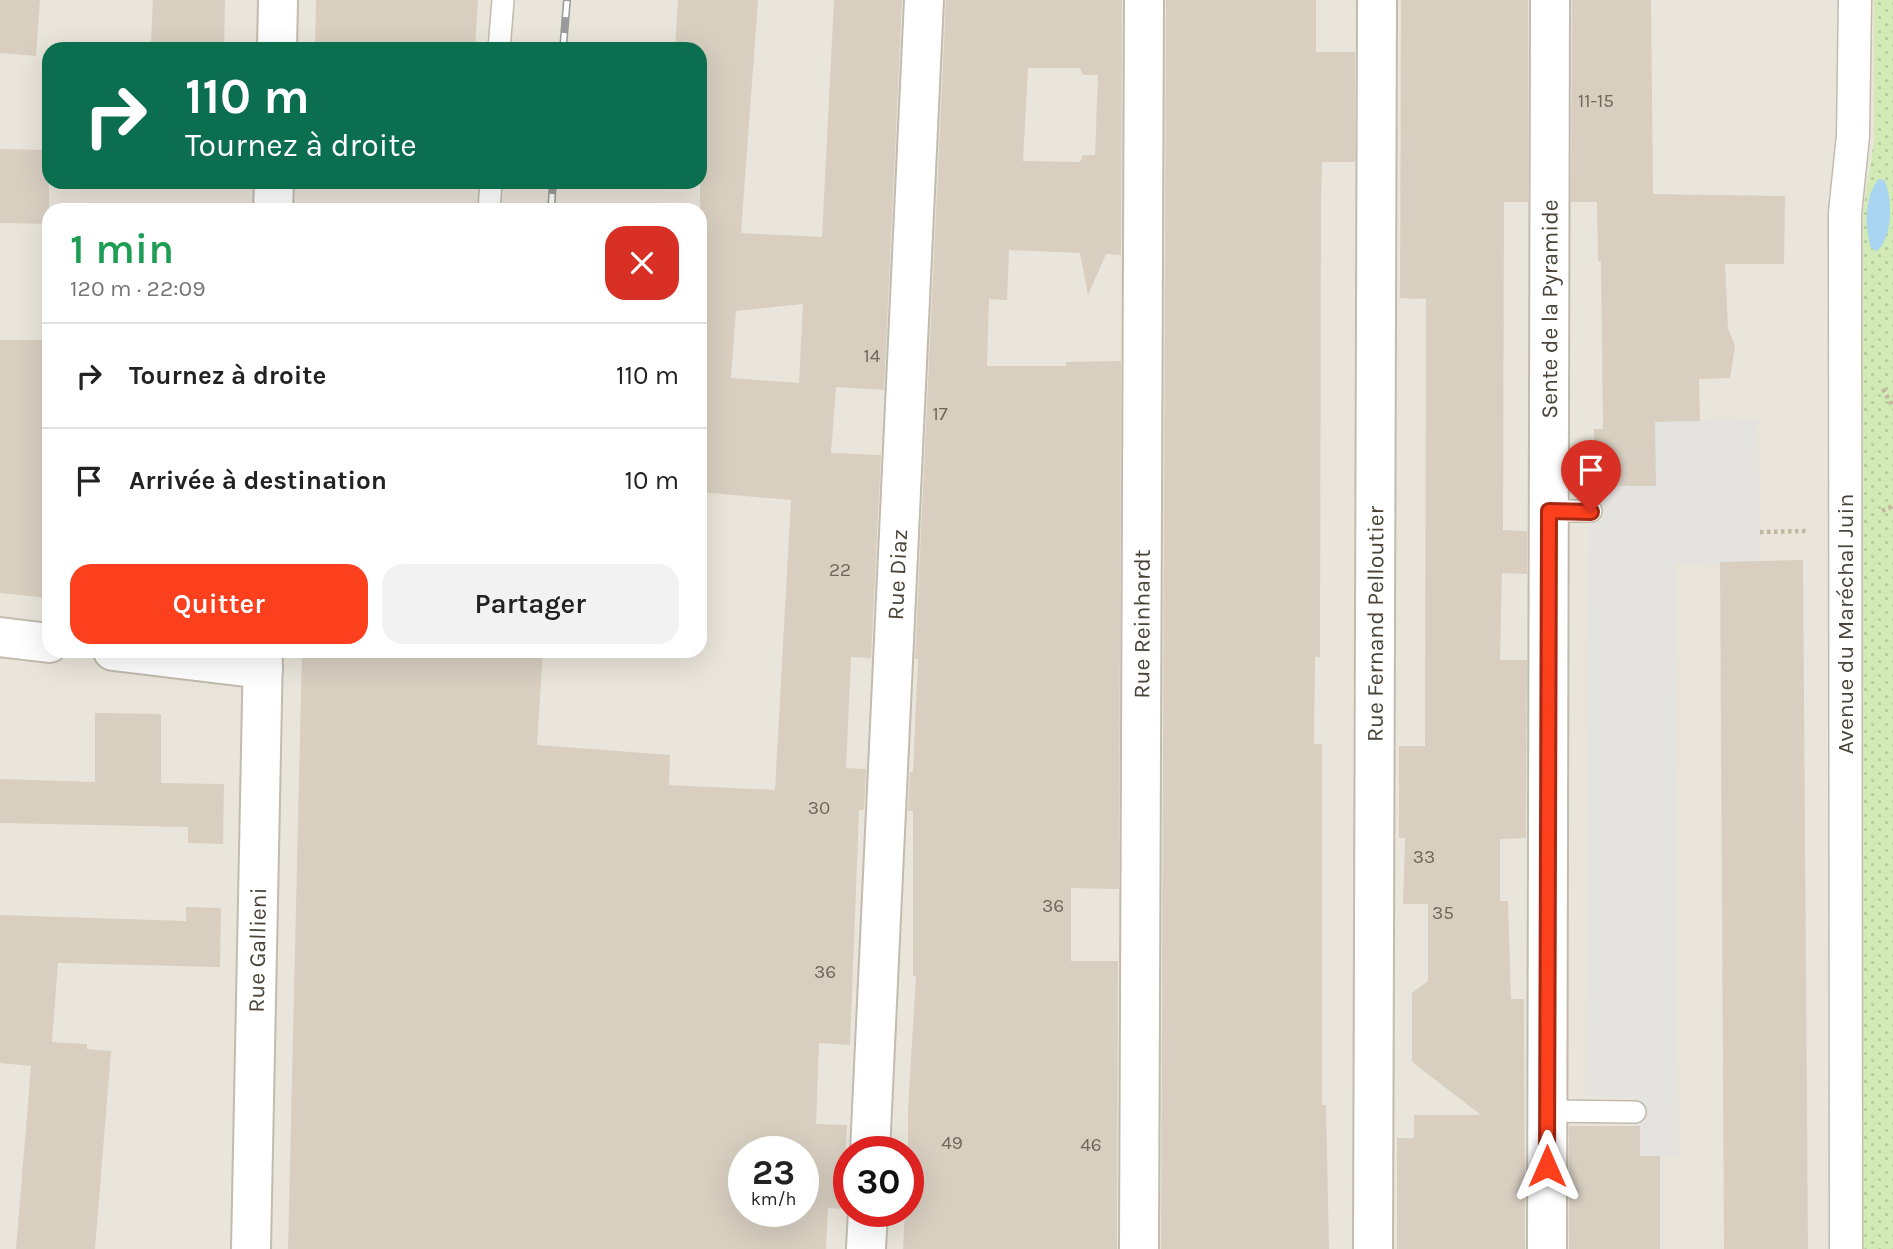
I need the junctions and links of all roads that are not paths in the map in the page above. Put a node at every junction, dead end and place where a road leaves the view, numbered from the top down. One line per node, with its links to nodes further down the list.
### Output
1 (278, 0): 8 (street)
2 (503, 0): 9 (lane)
3 (924, 0): 18 (street, Rue Diaz)
4 (1144, 0): 22 (street, Rue Reinhardt)
5 (1377, 0): 23 (street, Rue Fernand Pelloutier)
6 (1550, 0): 10 (street, Sente de la Pyramide)
7 (1855, 0): 25 (street, Avenue du Maréchal Juin)
8 (277, 42)
9 (500, 42)
10 (1549, 511): 11 (lane); 16 (street, Sente de la Pyramide)
11 (1591, 512)
12 (0, 637): 13 (street)
13 (42, 642)
14 (230, 658): 15 (street)
15 (263, 660): 20 (street, Rue Gallieni)
16 (1547, 1111): 17 (lane); 24 (street, Sente de la Pyramide)
17 (1635, 1112)
18 (871, 1136)
19 (867, 1227): 21 (street)
20 (251, 1249)
21 (866, 1249)
22 (1139, 1249)
23 (1373, 1249)
24 (1547, 1249)
25 (1846, 1249)

